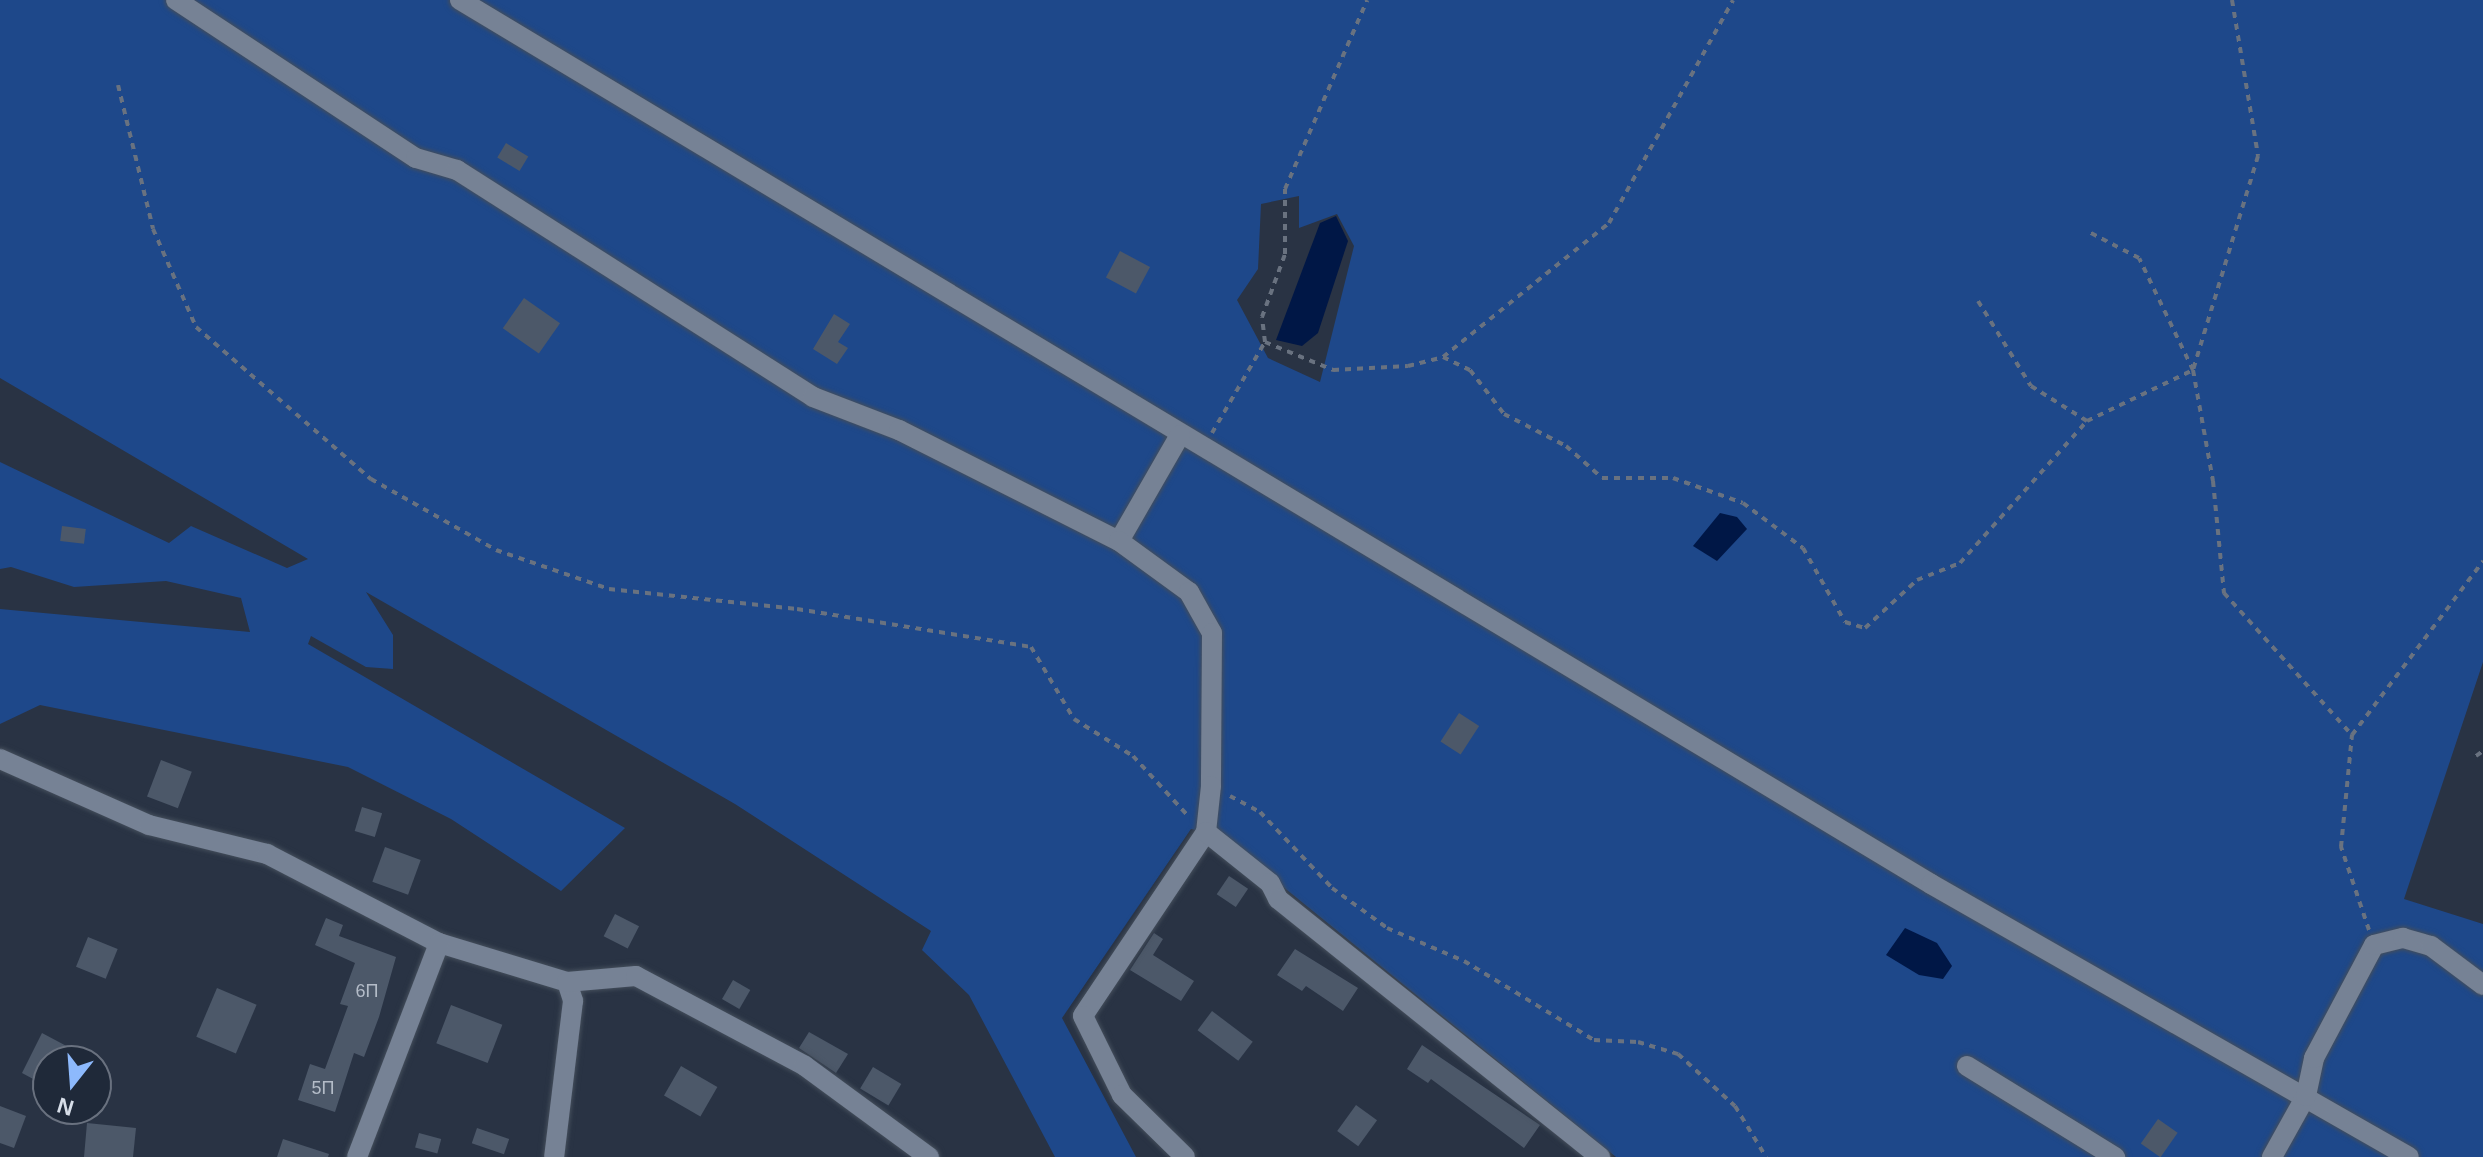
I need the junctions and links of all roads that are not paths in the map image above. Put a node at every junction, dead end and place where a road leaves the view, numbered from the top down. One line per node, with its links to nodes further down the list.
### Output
1 (176, 0): 4 (street)
2 (460, 0): 3 (street)
3 (1180, 435): 4 (street); 11 (street)
4 (1119, 541): 6 (street)
5 (0, 759): 7 (street)
6 (1206, 832): 15 (street); 16 (street)
7 (439, 943): 8 (street); 12 (street)
8 (567, 982): 13 (street); 14 (street)
9 (2483, 985): 11 (street)
10 (1967, 1066): 17 (street)
11 (2306, 1096): 18 (street); 19 (street)
12 (357, 1157)
13 (554, 1157)
14 (929, 1157)
15 (1185, 1157)
16 (1600, 1157)
17 (2115, 1157)
18 (2272, 1157)
19 (2409, 1157)

